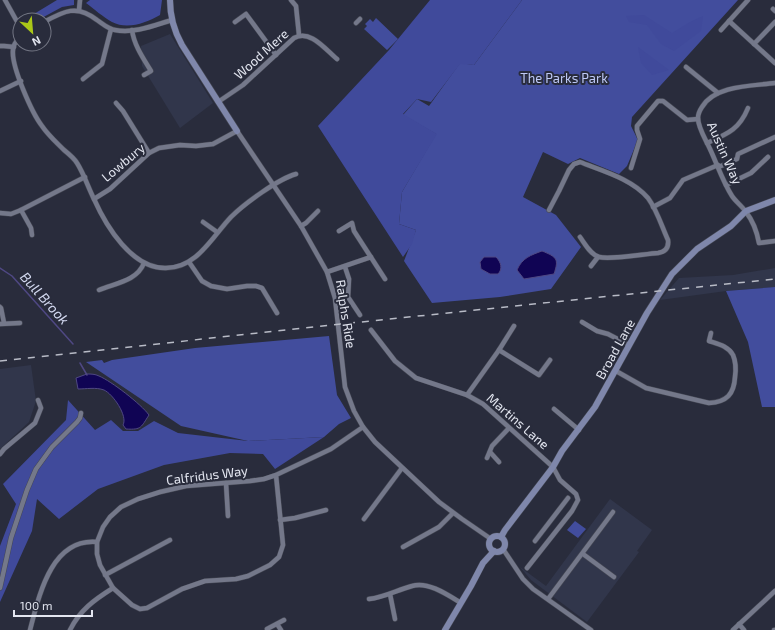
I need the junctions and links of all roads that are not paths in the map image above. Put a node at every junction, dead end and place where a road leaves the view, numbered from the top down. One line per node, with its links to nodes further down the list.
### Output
1 (5, 0): 7 (street)
2 (80, 0): 6 (street)
3 (291, 0): 16 (street)
4 (748, 0): 10 (street)
5 (170, 1): 9 (street, Ralphs Ride)
6 (79, 10): 8 (street); 13 (street)
7 (12, 13)
8 (52, 18)
9 (172, 20): 14 (street); 31 (street, Ralphs Ride)
10 (729, 21): 15 (street); 17 (street)
11 (235, 22): 21 (street)
12 (775, 22): 17 (street)
13 (112, 29): 14 (street); 26 (street)
14 (132, 30): 25 (street)
15 (721, 30)
16 (299, 35): 21 (street, Wood Mere); 22 (street, Wood Mere)
17 (754, 44): 23 (street)
18 (0, 46): 19 (street)
19 (12, 47)
20 (14, 52): 27 (street)
21 (276, 55): 31 (street, Wood Mere)
22 (337, 59)
23 (775, 62)
24 (686, 66): 30 (street)
25 (144, 75)
26 (83, 79)
27 (21, 81): 29 (street); 43 (street)
28 (775, 83): 30 (street, Austin Way)
29 (0, 91)
30 (718, 93): 34 (street, Austin Way)
31 (218, 102): 35 (street, Ralphs Ride)
32 (116, 103): 38 (street)
33 (748, 108): 37 (street)
34 (698, 119): 37 (street, Austin Way); 41 (street)
35 (237, 131): 38 (street, Lowbury); 44 (street, Ralphs Ride)
36 (775, 137): 40 (street)
37 (707, 143): 40 (street, Austin Way)
38 (149, 153): 46 (street, Lowbury)
39 (768, 157): 45 (street)
40 (720, 166): 45 (street, Austin Way); 48 (street)
41 (630, 168)
42 (296, 174): 44 (street)
43 (85, 177): 46 (street); 49 (street)
44 (274, 185): 55 (street, Ralphs Ride); 57 (street)
45 (726, 185): 52 (street, Austin Way)
46 (94, 199): 64 (street)
47 (775, 200): 52 (street, Broad Lane)
48 (653, 207): 50 (street); 62 (street)
49 (21, 210): 53 (street); 58 (street)
50 (549, 210)
51 (318, 211): 55 (street)
52 (746, 211): 60 (street, Austin Way); 79 (street, Broad Lane)
53 (0, 213)
54 (203, 222): 57 (street)
55 (301, 226): 67 (street, Ralphs Ride)
56 (339, 231): 61 (street)
57 (217, 232): 63 (street)
58 (32, 235)
59 (580, 237): 62 (street)
60 (775, 241)
61 (371, 256): 66 (street); 68 (street)
62 (598, 257): 65 (street)
63 (188, 262): 64 (street); 71 (street)
64 (144, 263): 69 (street)
65 (590, 266)
66 (345, 267): 67 (street); 72 (street)
67 (328, 272): 87 (street, Ralphs Ride)
68 (385, 279)
69 (99, 290)
70 (0, 307): 75 (street)
71 (277, 313)
72 (360, 315)
73 (582, 322): 79 (street)
74 (20, 323): 75 (street)
75 (2, 324)
76 (514, 326): 80 (street)
77 (371, 330): 83 (street, Martins Lane)
78 (711, 333): 82 (street)
79 (629, 345): 82 (street, Broad Lane)
80 (499, 350): 81 (street); 83 (street)
81 (550, 360)
82 (616, 371): 89 (street, Broad Lane)
83 (467, 395): 88 (street, Martins Lane)
84 (38, 400): 91 (street)
85 (554, 409): 89 (street)
86 (80, 412): 119 (street)
87 (363, 427): 95 (street, Ralphs Ride); 96 (street, Calfridus Way)
88 (509, 428): 90 (street); 94 (street, Martins Lane)
89 (579, 430): 94 (street, Broad Lane)
90 (490, 452): 92 (street); 93 (street)
91 (0, 454)
92 (487, 458)
93 (499, 462)
94 (553, 467): 106 (street, Martins Lane); 107 (street, Broad Lane)
95 (402, 468): 101 (street, Ralphs Ride); 104 (street)
96 (276, 475): 97 (street, Calfridus Way); 105 (street)
97 (226, 483): 102 (street); 111 (street, Calfridus Way)
98 (568, 498): 103 (street)
99 (326, 510): 105 (street)
100 (613, 512): 115 (street)
101 (453, 513): 108 (street, Ralphs Ride); 112 (street)
102 (228, 516)
103 (553, 517): 106 (street); 110 (street)
104 (364, 519)
105 (280, 520): 120 (street)
106 (561, 524): 116 (street)
107 (501, 537): 108 (street); 113 (street)
108 (491, 539): 114 (street)
109 (170, 540): 117 (street)
110 (535, 541)
111 (97, 542): 117 (street); 131 (street)
112 (403, 547)
113 (503, 549): 114 (street); 124 (street)
114 (494, 551): 125 (street)
115 (583, 554): 118 (street); 124 (street)
116 (527, 568)
117 (105, 575): 120 (street)
118 (614, 577)
119 (0, 588)
120 (113, 588): 132 (street)
121 (775, 591): 129 (street)
122 (390, 594): 123 (street); 125 (street); 126 (street)
123 (369, 599)
124 (548, 599): 135 (street)
125 (461, 603): 134 (street)
126 (395, 619)
127 (284, 620): 128 (street)
128 (277, 624): 130 (street); 133 (street)
129 (739, 624): 136 (street); 137 (street)
130 (267, 629)
131 (30, 630)
132 (70, 630)
133 (281, 630)
134 (445, 630)
135 (591, 630)
136 (733, 630)
137 (744, 630)

